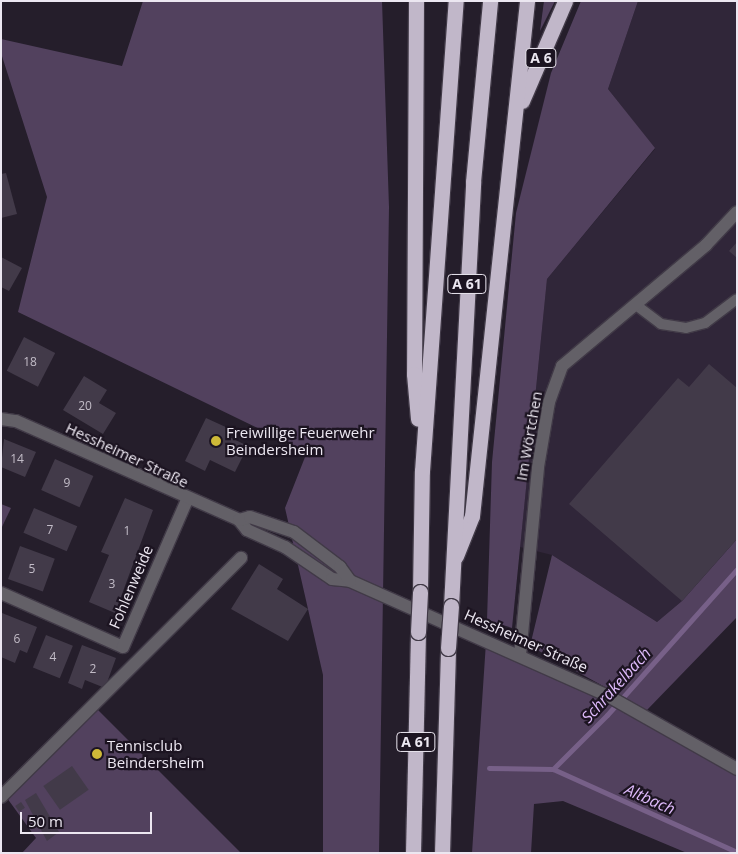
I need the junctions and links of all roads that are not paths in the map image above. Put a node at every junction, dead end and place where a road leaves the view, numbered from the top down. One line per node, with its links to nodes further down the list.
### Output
1 (411, 1): 7 (highway, A 61)
2 (416, 1): 7 (highway, A 61)
3 (456, 1): 13 (highway, A 61)
4 (490, 1): 17 (highway, A 61)
5 (528, 1): 8 (highway)
6 (565, 1): 8 (highway, A 6)
7 (415, 22): 13 (highway, A 61)
8 (516, 114): 17 (highway)
9 (737, 212): 11 (street, Im Wörtchen)
10 (736, 300): 11 (lane)
11 (636, 305): 22 (street, Im Wörtchen)
12 (1, 419): 14 (street, Hessheimer Straße)
13 (422, 470): 25 (highway, A 61, bridge)
14 (187, 500): 15 (street, Hessheimer Straße); 20 (street, Fohlenweide)
15 (239, 520): 18 (street, Hessheimer Straße); 18 (street, Hessheimer Straße)
16 (241, 558): 21 (street)
17 (452, 568): 26 (highway, A 61, bridge)
18 (350, 581): 22 (street, Hessheimer Straße)
19 (1, 593): 20 (street, Fohlenweide)
20 (129, 634): 21 (street)
21 (142, 655): 24 (street)
22 (520, 655): 23 (street, Hessheimer Straße)
23 (737, 769)
24 (1, 797)
25 (413, 853)
26 (442, 853)

